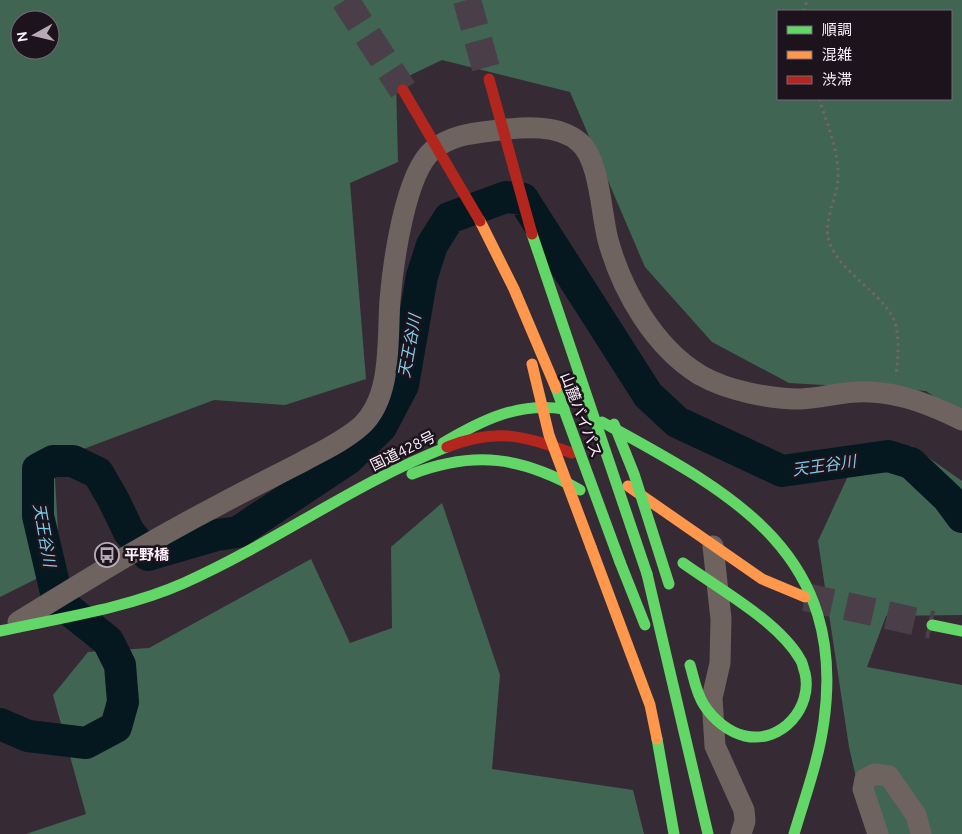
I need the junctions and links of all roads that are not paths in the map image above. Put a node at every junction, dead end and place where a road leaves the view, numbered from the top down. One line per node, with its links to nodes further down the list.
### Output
1 (489, 79): 4 (main road, 山麓バイパス, bridge)
2 (403, 90): 3 (main road, 山麓バイパス, bridge)
3 (514, 288): 17 (main road, 山麓バイパス, bridge); 18 (main road, bridge)
4 (560, 318): 5 (main road, bridge); 17 (main road, 山麓バイパス, bridge)
5 (598, 390)
6 (609, 413): 11 (main road, bridge)
7 (962, 420): 15 (street)
8 (412, 461): 9 (main road, 国道428号); 10 (main road, 国道428号); 21 (main road)
9 (713, 546): 12 (main road, 国道428号); 20 (street)
10 (245, 554): 15 (main road, 国道428号); 16 (main road, bridge)
11 (670, 589)
12 (805, 597)
13 (932, 625): 14 (main road)
14 (962, 631)
15 (2, 632)
16 (688, 661)
17 (693, 768): 19 (main road, 山麓バイパス)
18 (674, 834)
19 (708, 834)
20 (741, 834)
21 (794, 834)
22 (878, 834): 23 (street)
23 (921, 834)

